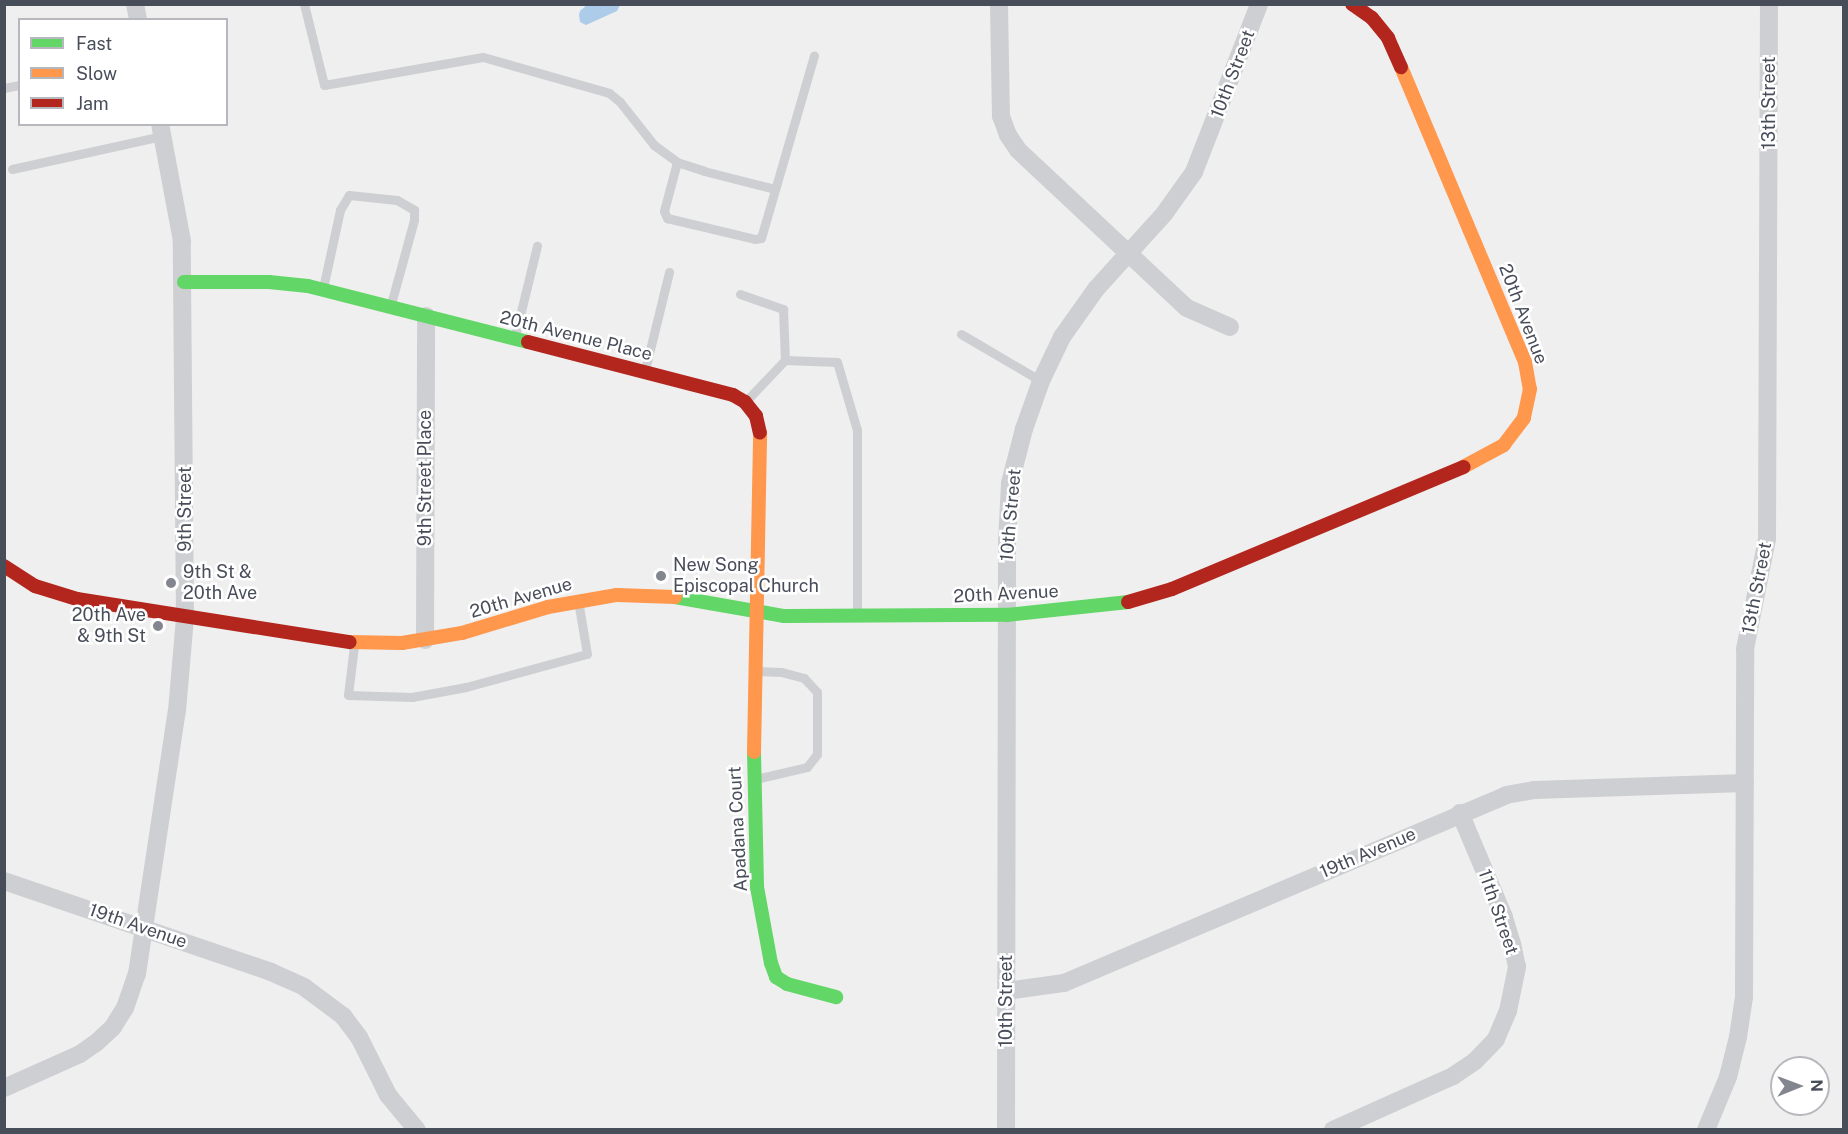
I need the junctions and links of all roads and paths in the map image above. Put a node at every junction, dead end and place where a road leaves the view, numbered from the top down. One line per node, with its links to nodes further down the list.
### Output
1 (304, 4): 8 (lane)
2 (999, 4): 12 (street)
3 (1259, 4): 12 (street, 10th Street)
4 (1352, 4): 29 (street, 20th Avenue)
5 (1769, 4): 36 (street, 13th Street)
6 (814, 56): 10 (lane)
7 (161, 130): 9 (lane); 14 (street, 9th Street)
8 (677, 162): 10 (lane); 10 (lane)
9 (12, 169)
10 (775, 189)
11 (537, 246): 21 (lane)
12 (1130, 254): 19 (street); 24 (street, 10th Street)
13 (669, 272): 23 (lane)
14 (184, 282): 15 (street, 20th Avenue Place); 31 (street, 9th Street)
15 (322, 290): 17 (street, 20th Avenue Place); 17 (lane)
16 (740, 294): 22 (lane)
17 (390, 307): 18 (street, 20th Avenue Place)
18 (426, 316): 21 (street, 20th Avenue Place); 32 (street, 9th Street Place)
19 (1230, 327)
20 (961, 334): 24 (lane)
21 (514, 339): 23 (street, 20th Avenue Place)
22 (785, 360): 25 (lane); 30 (lane)
23 (644, 372): 25 (street, 20th Avenue Place)
24 (1041, 381): 29 (street, 10th Street)
25 (745, 402): 28 (street)
26 (4, 566): 31 (street, 20th Avenue)
27 (578, 600): 28 (street, 20th Avenue); 32 (street, 20th Avenue); 33 (lane)
28 (758, 613): 30 (street, 20th Avenue); 34 (street, Apadana Court)
29 (1007, 615): 30 (street, 20th Avenue); 40 (street, 10th Street)
30 (857, 617)
31 (185, 618): 33 (street, 20th Avenue); 39 (street, 9th Street)
32 (425, 640): 33 (street, 20th Avenue)
33 (355, 642)
34 (754, 671): 35 (street, Apadana Court); 35 (lane)
35 (753, 780): 41 (street, Apadana Court)
36 (1745, 783): 37 (street, 19th Avenue); 46 (street, 13th Street)
37 (1460, 813): 40 (street, 19th Avenue); 45 (street, 11th Street)
38 (4, 881): 39 (street, 19th Avenue)
39 (144, 928): 42 (street, 9th Street); 43 (street, 19th Avenue)
40 (1006, 991): 44 (street, 10th Street)
41 (836, 997)
42 (4, 1088)
43 (417, 1130)
44 (1006, 1130)
45 (1333, 1130)
46 (1706, 1130)

